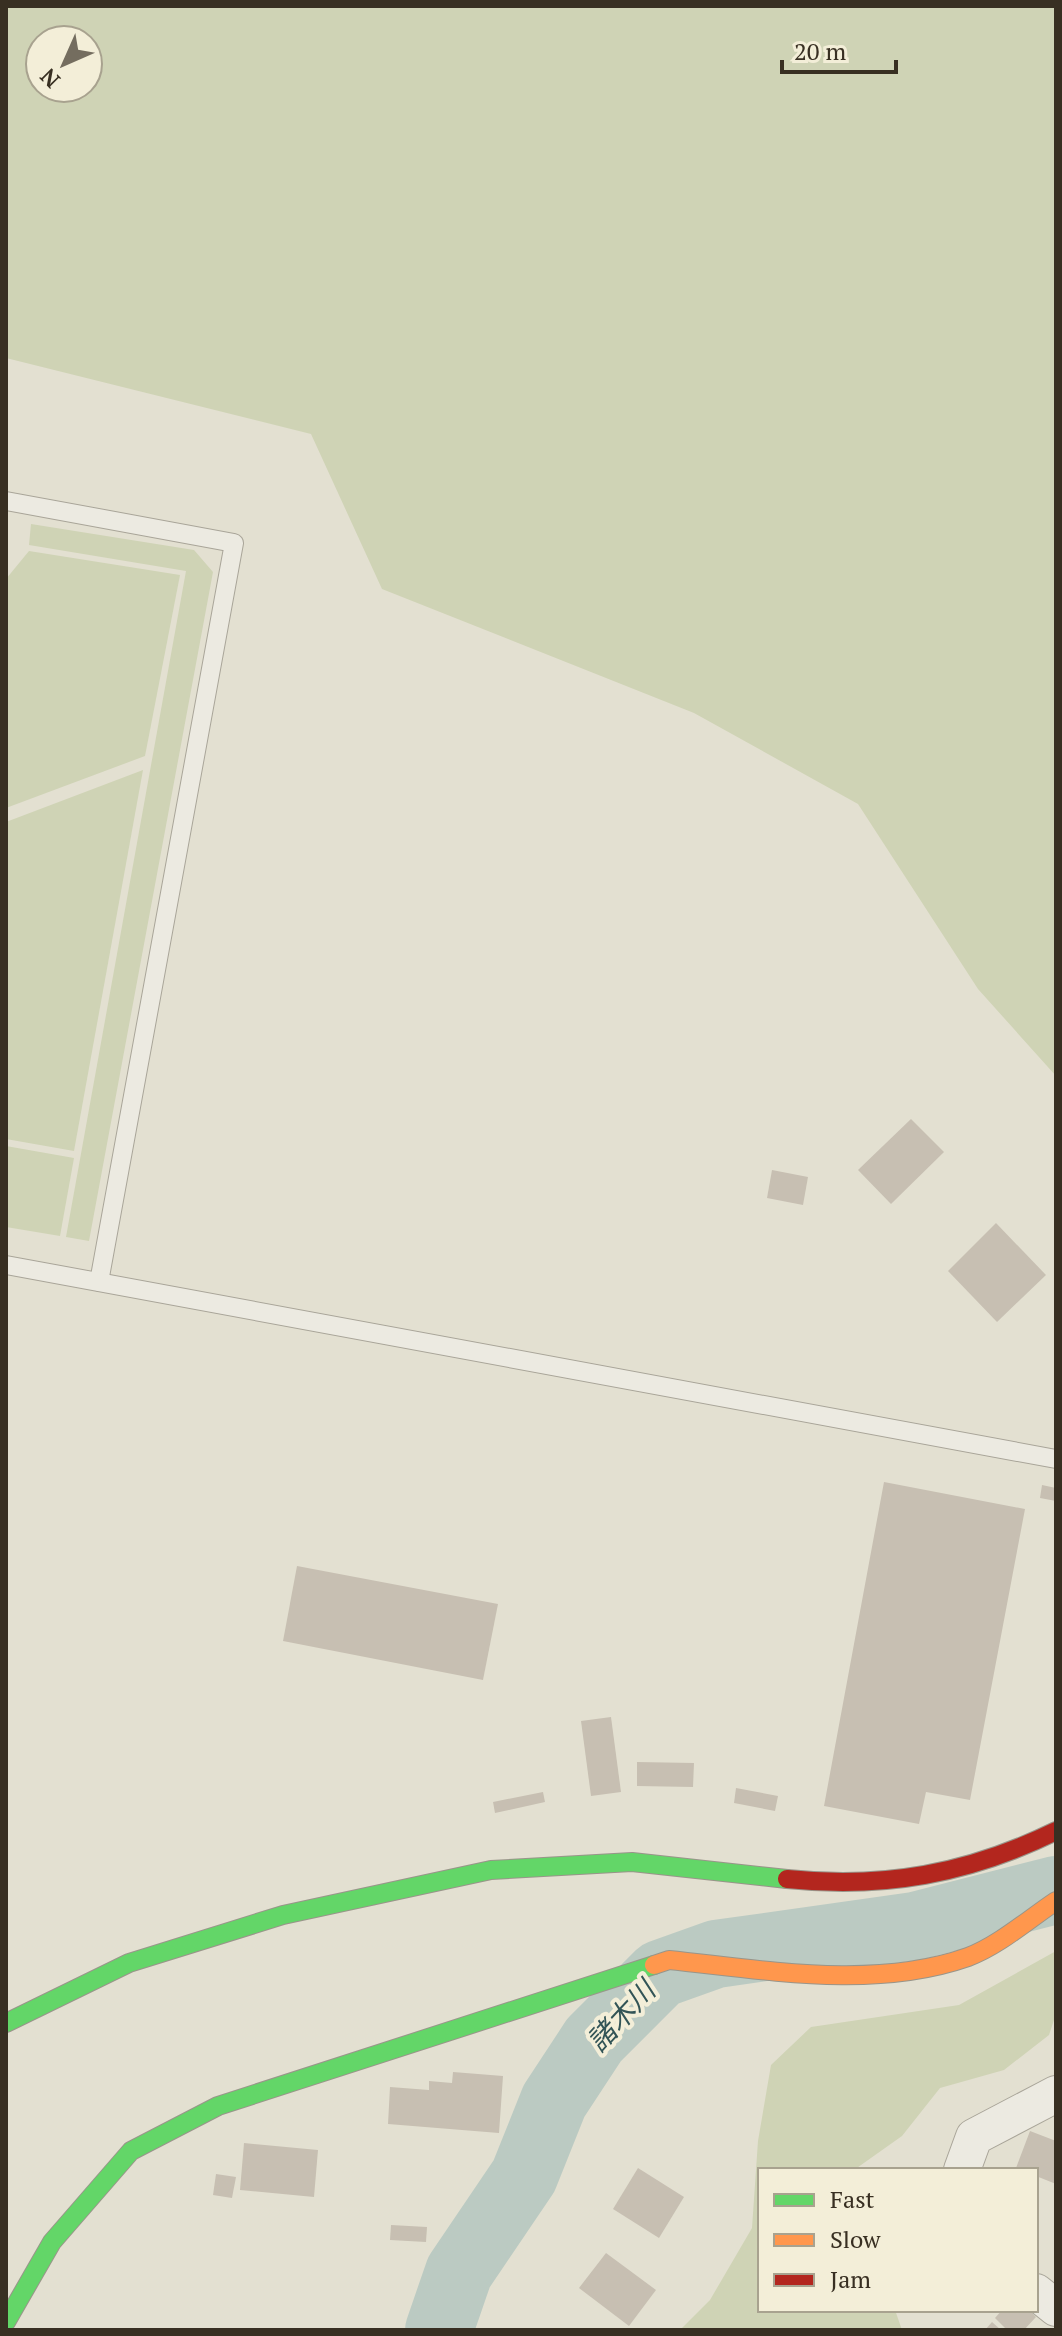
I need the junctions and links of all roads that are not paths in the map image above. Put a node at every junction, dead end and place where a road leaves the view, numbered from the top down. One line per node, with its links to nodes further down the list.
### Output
1 (6, 501): 3 (lane)
2 (6, 1265): 3 (lane)
3 (99, 1282): 4 (lane)
4 (1056, 1459)
5 (1056, 1831): 7 (street)
6 (1056, 1901): 12 (street)
7 (6, 2023)
8 (1056, 2094): 9 (street)
9 (963, 2168)
10 (1038, 2294): 11 (street)
11 (1056, 2308)
12 (6, 2322)

